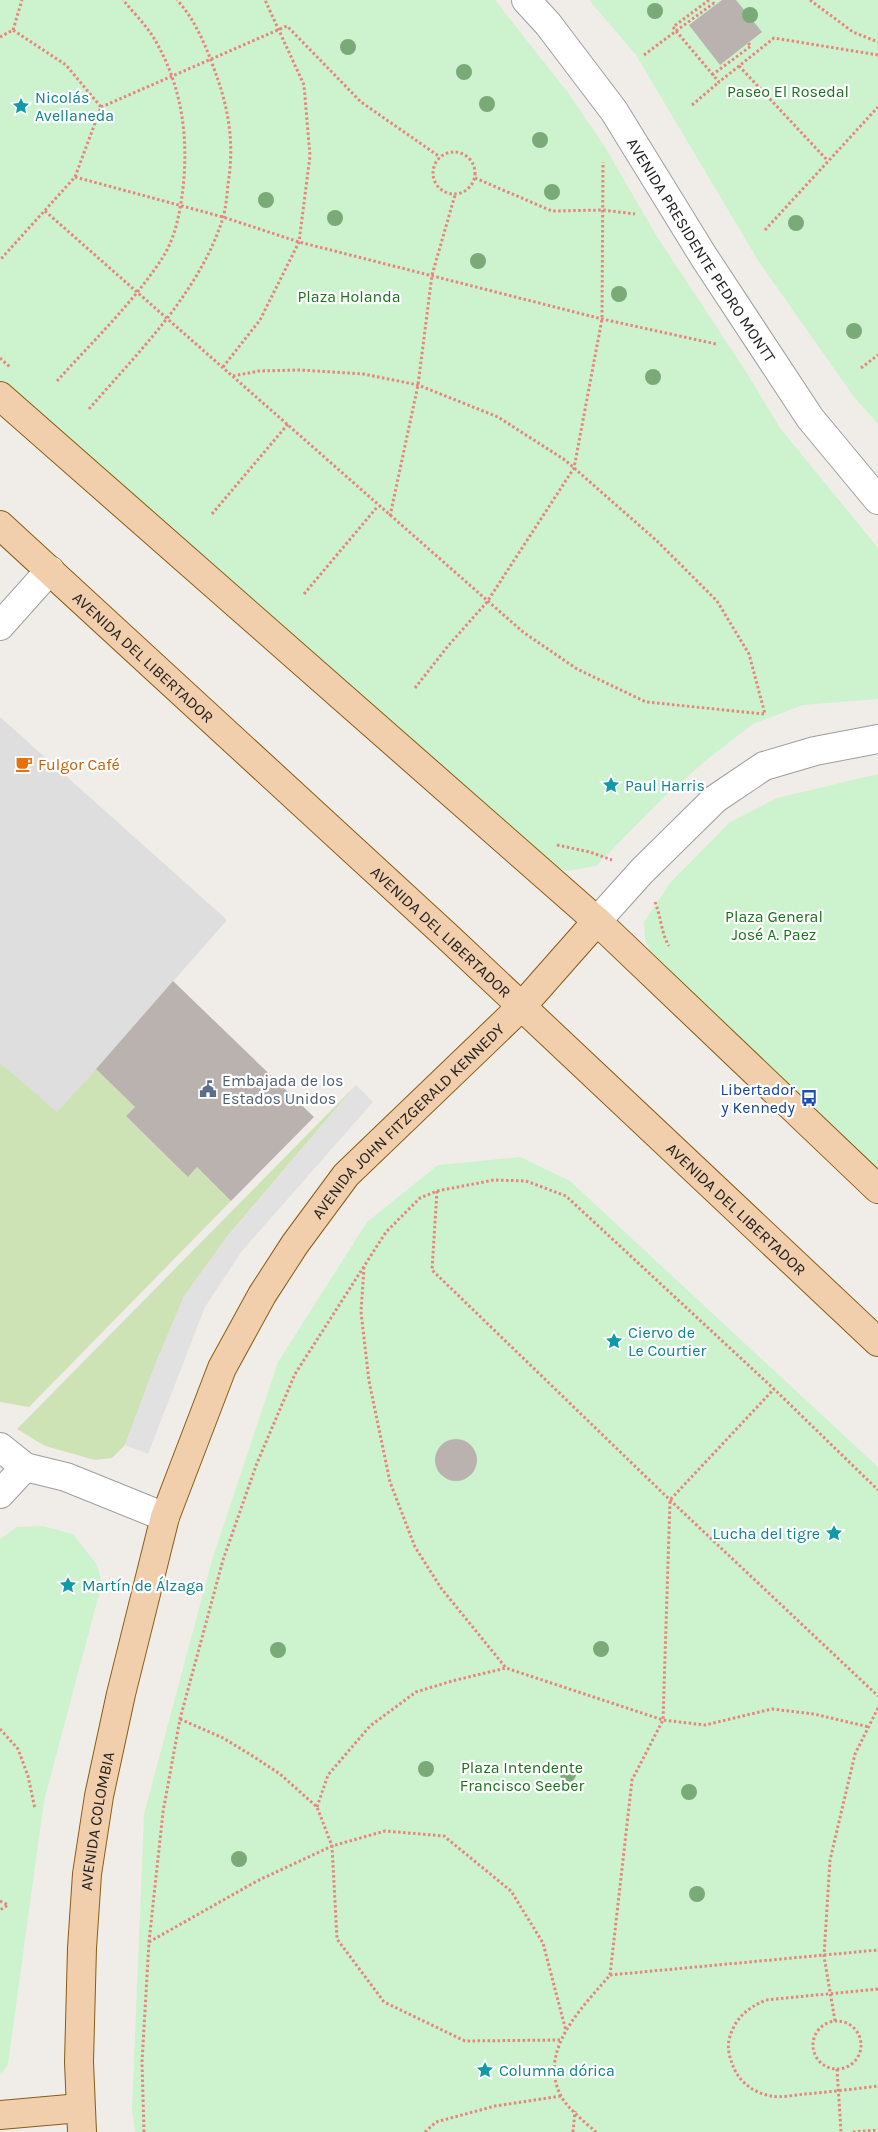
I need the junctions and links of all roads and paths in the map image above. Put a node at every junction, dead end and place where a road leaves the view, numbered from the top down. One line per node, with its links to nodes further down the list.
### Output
1 (22, 0): 10 (path)
2 (123, 0): 20 (path)
3 (177, 0): 17 (path)
4 (265, 0): 9 (path)
5 (526, 0): 54 (street, AVENIDA PRESIDENTE PEDRO MONTT)
6 (709, 0): 11 (path)
7 (810, 0): 13 (path)
8 (716, 5): 11 (path)
9 (279, 29): 17 (path); 25 (path); 37 (path)
10 (13, 30): 12 (path); 23 (path)
11 (676, 31): 16 (path); 19 (path)
12 (0, 36)
13 (878, 42)
14 (748, 43): 19 (path)
15 (878, 54): 18 (path)
16 (644, 55)
17 (211, 59): 20 (path); 35 (path)
18 (739, 66): 21 (path); 26 (path)
19 (712, 75): 21 (path)
20 (172, 76): 23 (path); 31 (path)
21 (719, 82): 22 (path)
22 (692, 105)
23 (101, 106): 28 (path)
24 (878, 107): 26 (path)
25 (440, 157): 29 (path); 30 (path)
26 (828, 161): 36 (path)
27 (603, 162): 32 (path)
28 (75, 176): 31 (path); 33 (path)
29 (475, 178): 30 (path); 32 (path)
30 (455, 195): 39 (path)
31 (181, 205): 35 (path); 40 (path)
32 (603, 210): 34 (path); 42 (path)
33 (45, 211): 38 (path); 40 (path)
34 (635, 214)
35 (223, 217): 37 (path); 41 (path)
36 (765, 230)
37 (299, 242): 39 (path); 45 (path)
38 (0, 260)
39 (432, 275): 42 (path); 49 (path)
40 (138, 292): 41 (path); 48 (path)
41 (168, 318): 45 (path); 51 (path)
42 (602, 319): 43 (path); 53 (path)
43 (716, 344)
44 (878, 355): 46 (path)
45 (223, 367): 47 (path)
46 (861, 368)
47 (233, 376): 49 (path); 52 (path)
48 (57, 381)
49 (418, 385): 53 (path); 57 (path)
50 (0, 396): 65 (main road)
51 (89, 409)
52 (288, 424): 55 (path); 56 (path)
53 (574, 468): 61 (path); 61 (path)
54 (878, 500)
55 (378, 506): 57 (path); 60 (path)
56 (212, 514)
57 (390, 517): 61 (path)
58 (0, 525): 59 (main road, AVENIDA DEL LIBERTADOR)
59 (50, 570): 62 (street); 66 (main road, AVENIDA DEL LIBERTADOR)
60 (304, 594)
61 (487, 602): 63 (path)
62 (0, 626)
63 (415, 688)
64 (878, 739): 65 (street, AVENIDA JOHN FITZGERALD KENNEDY)
65 (597, 921): 66 (main road, AVENIDA JOHN FITZGERALD KENNEDY); 67 (main road)
66 (522, 1006): 70 (main road, AVENIDA DEL LIBERTADOR); 77 (main road, AVENIDA JOHN FITZGERALD KENNEDY)
67 (878, 1189)
68 (437, 1191): 69 (path); 71 (path); 76 (path)
69 (365, 1264): 78 (path); 81 (path)
70 (878, 1342)
71 (774, 1390): 74 (path); 76 (path)
72 (0, 1447): 73 (street)
73 (25, 1467): 75 (street); 77 (street)
74 (878, 1490)
75 (0, 1494)
76 (670, 1500): 79 (path); 82 (path)
77 (165, 1517): 105 (main road, AVENIDA COLOMBIA)
78 (506, 1668): 82 (path); 85 (path)
79 (878, 1696)
80 (878, 1708): 83 (path)
81 (180, 1719): 85 (path); 90 (path)
82 (663, 1720): 83 (path); 93 (path)
83 (869, 1727): 92 (path)
84 (0, 1729): 86 (path)
85 (317, 1807): 87 (path)
86 (35, 1809)
87 (332, 1846): 90 (path); 97 (path); 98 (path)
88 (0, 1901): 89 (path)
89 (0, 1910)
90 (149, 1942): 107 (path)
91 (878, 1950): 92 (path)
92 (824, 1956): 93 (path); 95 (path)
93 (610, 1975): 97 (path)
94 (878, 1989): 95 (path)
95 (831, 1995): 96 (path); 101 (path)
96 (835, 2021): 99 (path); 99 (path)
97 (566, 2031): 98 (path)
98 (560, 2040): 102 (path)
99 (837, 2070): 101 (path)
100 (878, 2086): 101 (path)
101 (838, 2091): 111 (path)
102 (561, 2096): 103 (path); 108 (path)
103 (575, 2111): 109 (path); 110 (path)
104 (0, 2115): 105 (main road)
105 (81, 2120)
106 (878, 2130): 112 (path)
107 (144, 2132)
108 (425, 2132)
109 (572, 2132)
110 (596, 2132)
111 (841, 2132)
112 (852, 2132)

